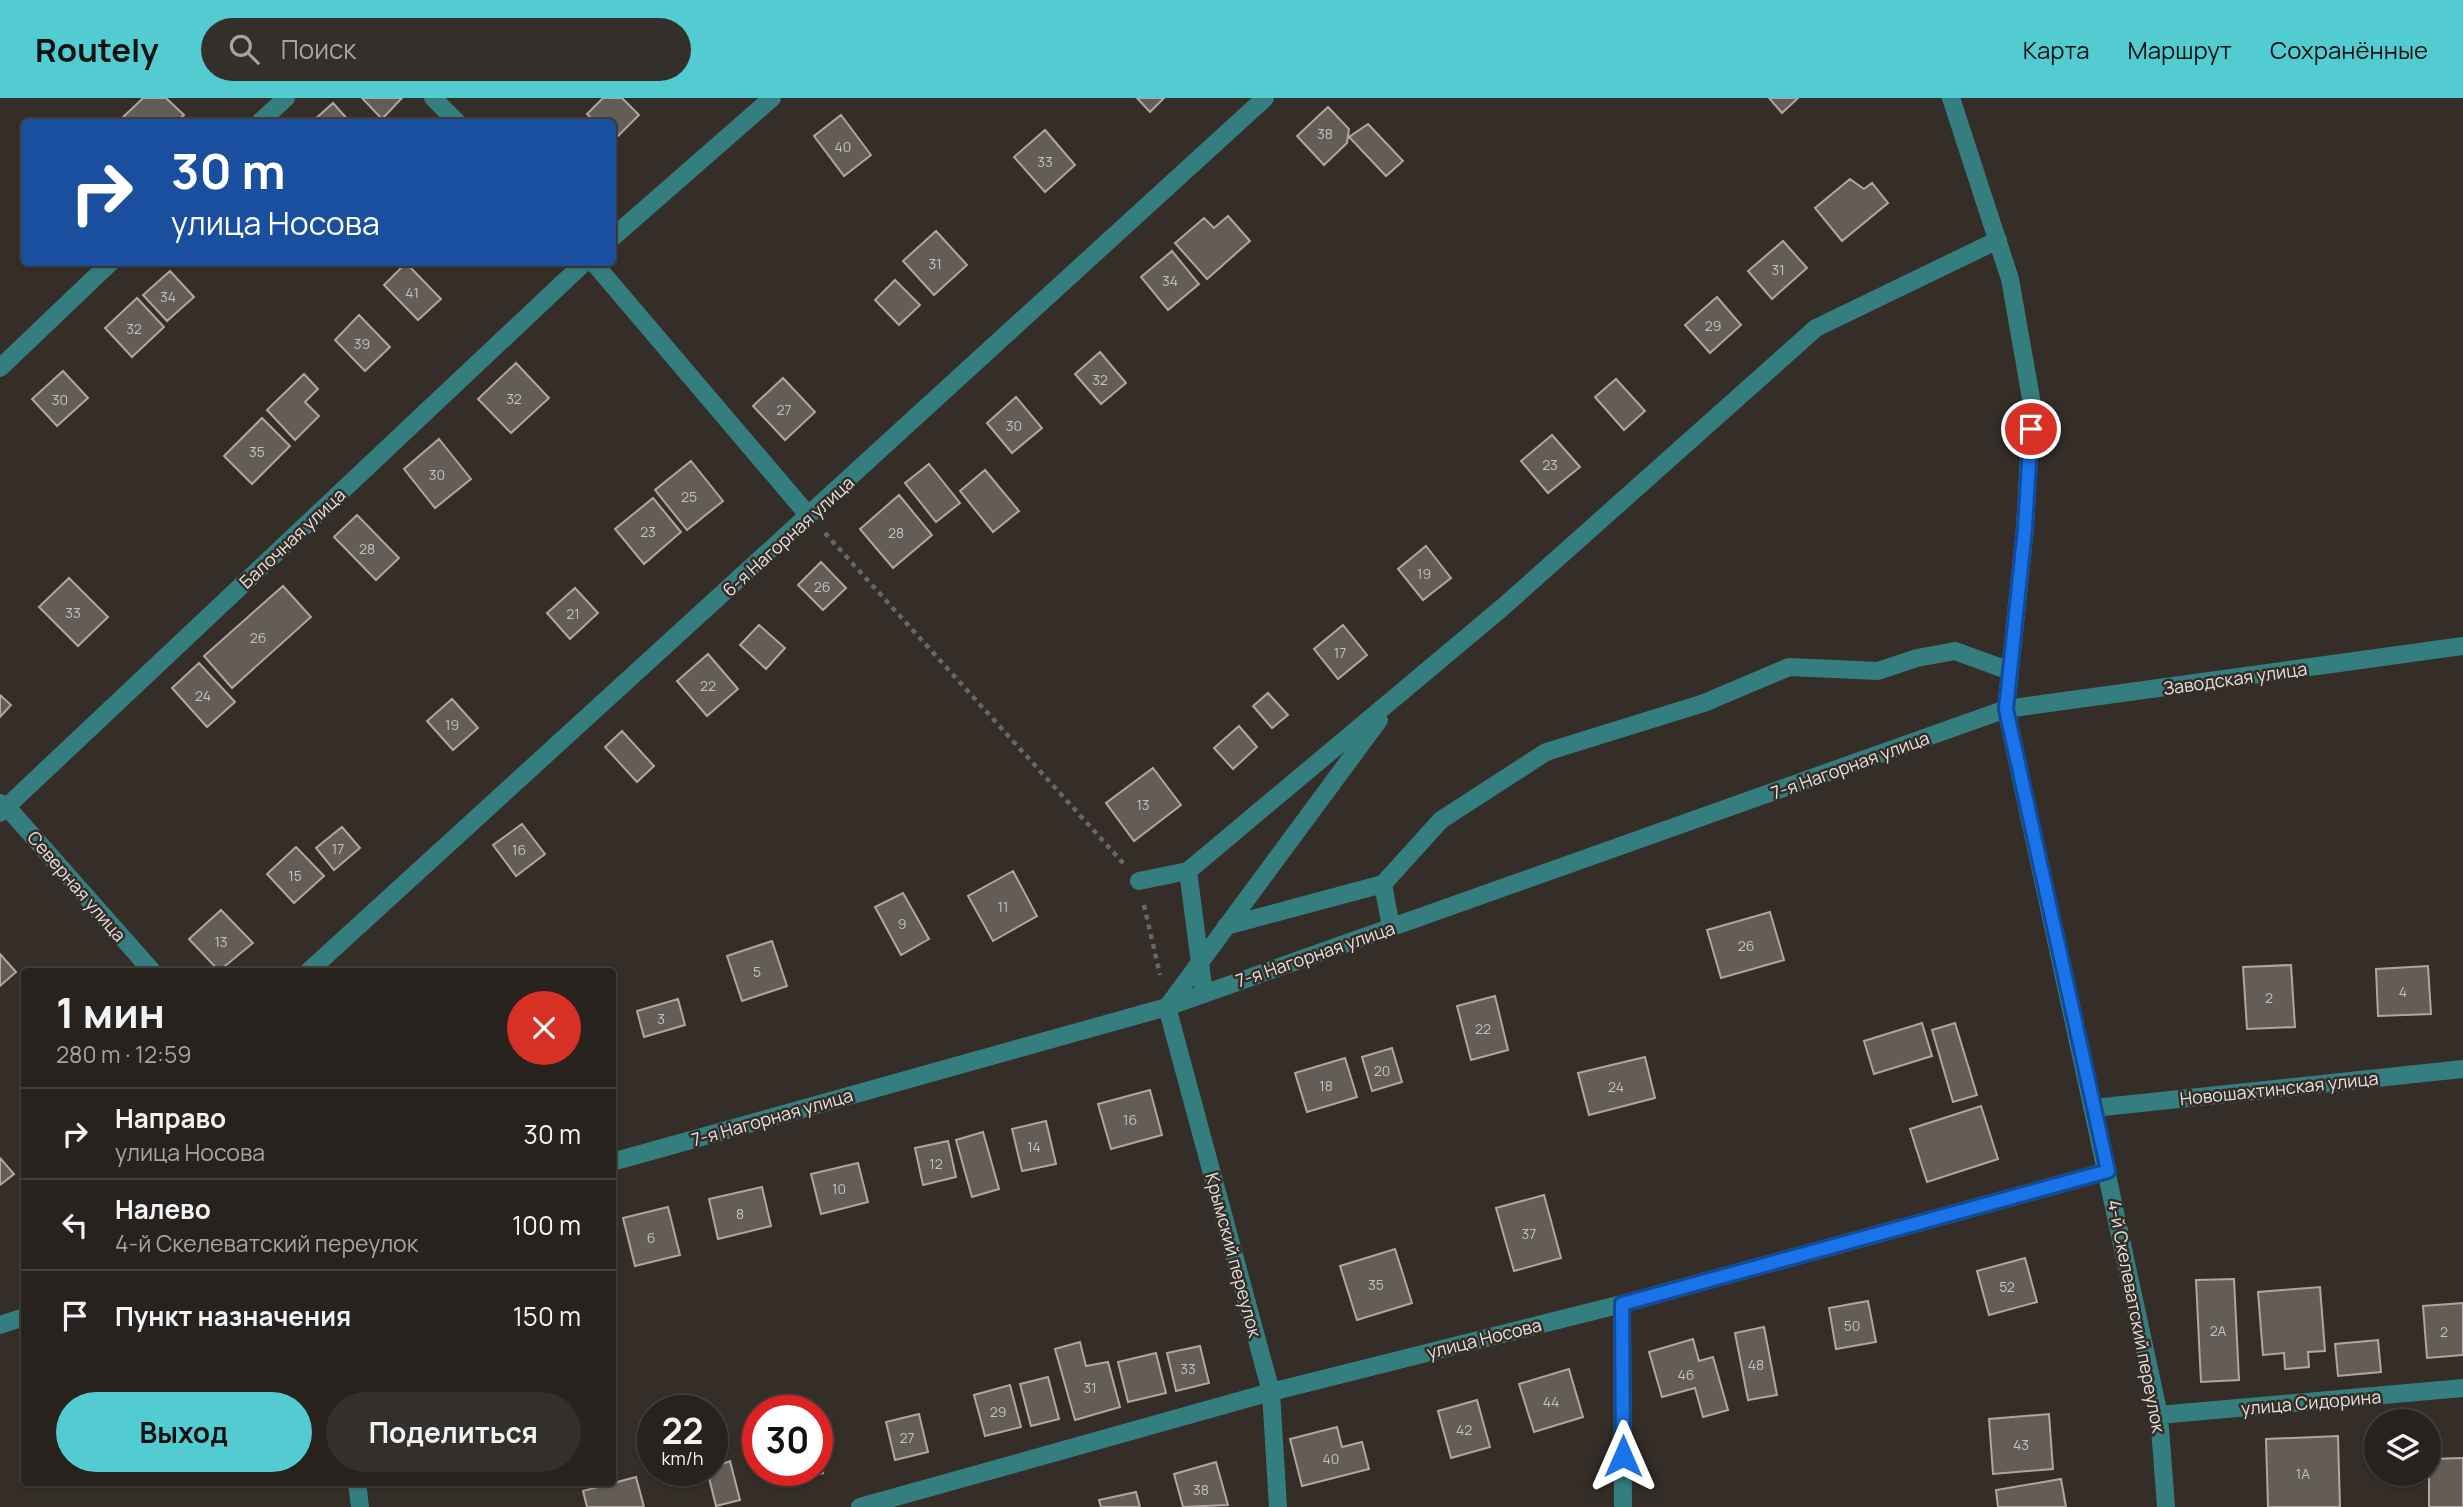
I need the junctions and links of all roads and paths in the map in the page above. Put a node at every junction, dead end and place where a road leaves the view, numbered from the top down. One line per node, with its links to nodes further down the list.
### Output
1 (286, 98): 6 (street)
2 (433, 98): 7 (street)
3 (772, 98): 8 (street)
4 (1265, 98): 14 (street, 6-я Нагорная улица)
5 (1951, 98): 9 (street, 4-й Скелеватский переулок)
6 (263, 119)
7 (454, 119)
8 (616, 234)
9 (1998, 240): 16 (street, 4-й Скелеватский переулок); 17 (street)
10 (107, 266): 13 (street)
11 (581, 266): 19 (street, Балочная улица)
12 (596, 266): 14 (street)
13 (0, 368)
14 (809, 516): 21 (path); 27 (street, 6-я Нагорная улица)
15 (2463, 646): 18 (street, Заводская улица)
16 (2010, 671): 18 (street, 4-й Скелеватский переулок); 22 (street)
17 (1397, 696): 20 (street); 23 (street)
18 (2006, 709): 24 (street, 7-я Нагорная улица); 31 (street, 4-й Скелеватский переулок)
19 (2, 808): 26 (street, Северная улица)
20 (1188, 871): 21 (street); 25 (street)
21 (1139, 881): 29 (path)
22 (1383, 884): 23 (street); 24 (street)
23 (1226, 926): 25 (street)
24 (1391, 928): 28 (street, 7-я Нагорная улица)
25 (1199, 962): 28 (street); 29 (street)
26 (149, 968)
27 (312, 968)
28 (1203, 994): 29 (street, 7-я Нагорная улица)
29 (1167, 1007): 32 (street, 7-я Нагорная улица); 38 (street, Крымский переулок)
30 (2463, 1069): 31 (street, Новошахтинская улица)
31 (2094, 1108): 33 (street, 4-й Скелеватский переулок)
32 (616, 1161)
33 (2108, 1171): 34 (street, улица Носова); 39 (street, 4-й Скелеватский переулок)
34 (1622, 1304): 38 (street, улица Носова); 44 (street)
35 (21, 1318): 36 (street)
36 (0, 1325)
37 (2463, 1388): 39 (street, улица Сидорина)
38 (1271, 1392): 42 (street, улица Носова); 43 (street, Крымский переулок)
39 (2160, 1415): 45 (street, 4-й Скелеватский переулок)
40 (357, 1486): 41 (street)
41 (360, 1507)
42 (859, 1507)
43 (1278, 1507)
44 (1623, 1507)
45 (2166, 1507)

